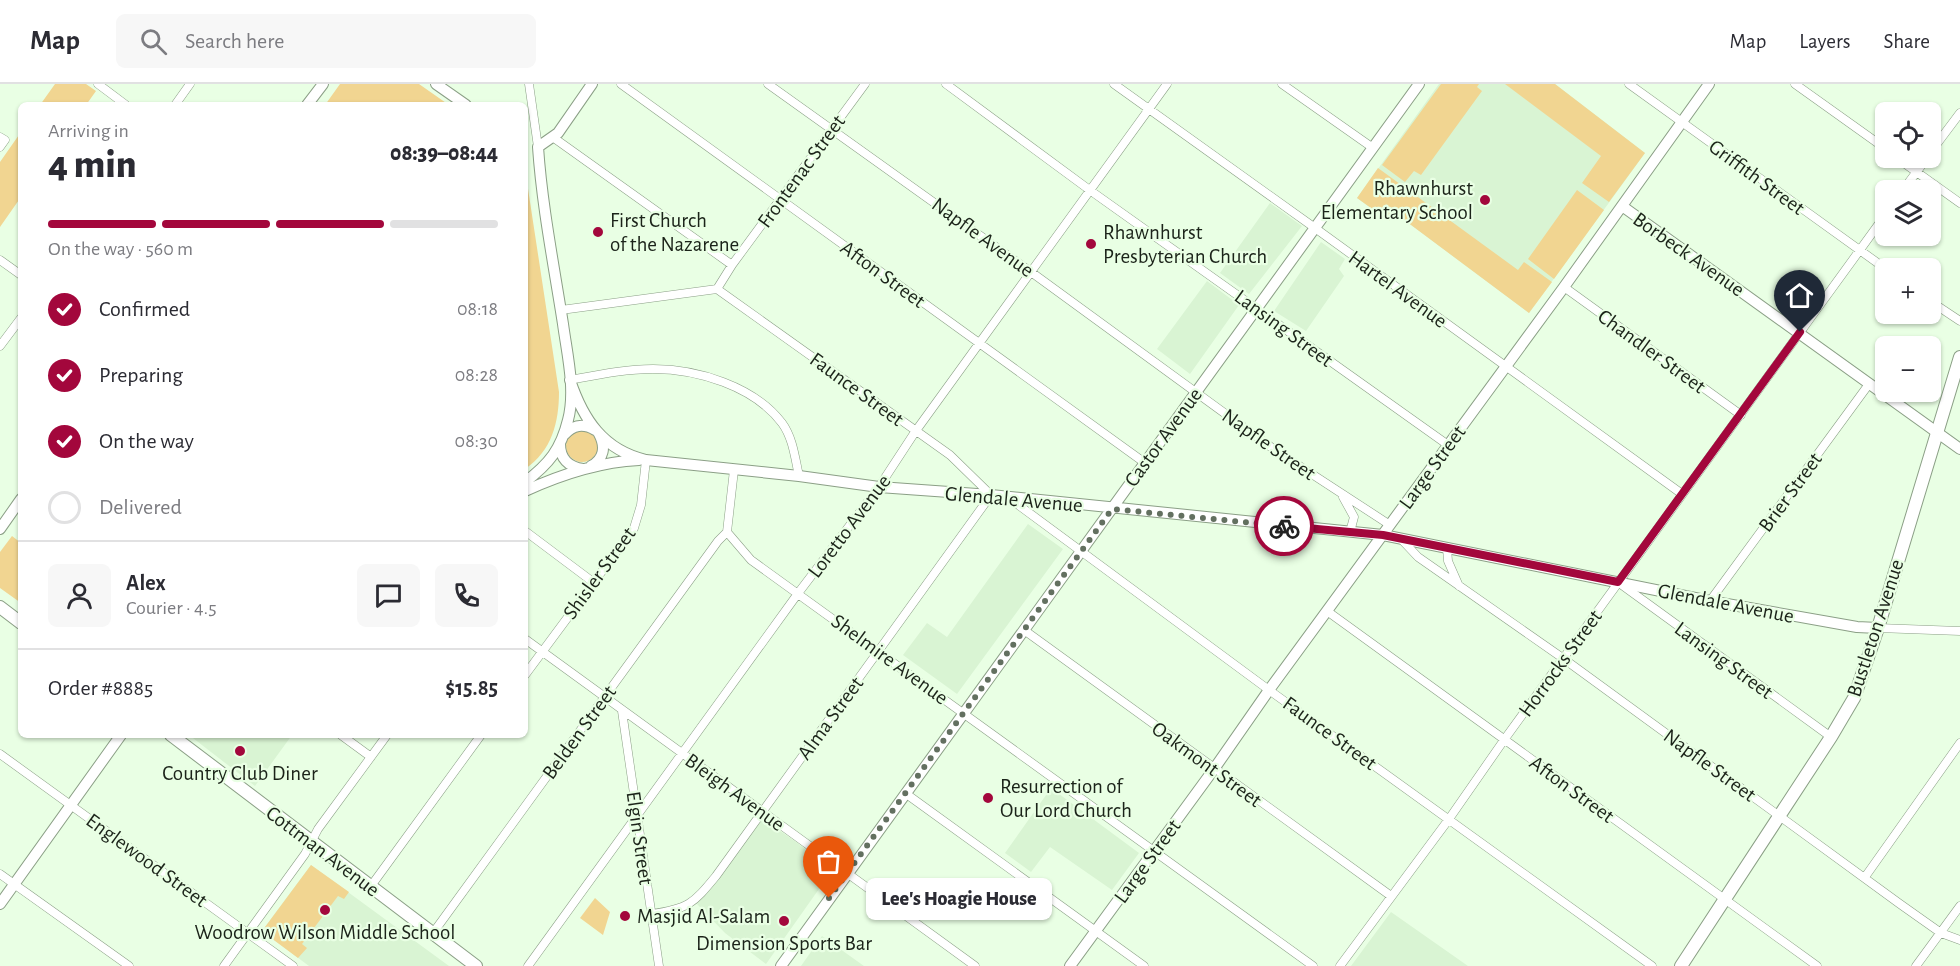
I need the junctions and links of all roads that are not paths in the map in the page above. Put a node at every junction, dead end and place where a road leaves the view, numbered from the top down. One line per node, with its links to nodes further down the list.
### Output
1 (98, 84): 18 (street)
2 (190, 84): 19 (street)
3 (323, 84): 20 (street)
4 (436, 84): 21 (street)
5 (529, 84): 30 (street)
6 (592, 84): 26 (street)
7 (621, 84): 37 (street, Afton Street)
8 (768, 84): 25 (street, Napfle Avenue)
9 (865, 84): 25 (street, Frontenac Street)
10 (946, 84): 36 (street, Lansing Street)
11 (1114, 84): 22 (street, Hartel Avenue)
12 (1167, 84): 22 (street, Loretto Avenue)
13 (1282, 84): 31 (street)
14 (1419, 84): 31 (street, Castor Avenue)
15 (1629, 84): 24 (street, Griffith Street)
16 (1709, 84): 24 (street, Large Street)
17 (1795, 84): 28 (street)
18 (122, 102)
19 (177, 102)
20 (310, 102)
21 (461, 102)
22 (1149, 110): 36 (street, Loretto Avenue); 40 (street, Hartel Avenue)
23 (1960, 113): 27 (street)
24 (1681, 122): 39 (street, Large Street); 42 (street, Griffith Street)
25 (831, 129): 37 (street, Frontenac Street); 46 (street, Napfle Avenue)
26 (554, 138): 30 (street); 45 (street)
27 (1941, 138)
28 (1875, 141)
29 (528, 146): 30 (street)
30 (538, 147): 52 (street)
31 (1373, 148): 40 (street, Castor Avenue)
32 (1911, 168): 34 (street)
33 (1919, 168): 34 (street)
34 (1916, 172): 35 (street); 38 (street)
35 (1910, 180)
36 (1091, 191): 46 (street, Loretto Avenue); 51 (street, Lansing Street)
37 (781, 200): 45 (street, Frontenac Street); 56 (street, Afton Street)
38 (1960, 203)
39 (1622, 206): 48 (street, Large Street); 55 (street, Borbeck Avenue)
40 (1315, 228): 51 (street, Castor Avenue); 59 (street, Hartel Avenue)
41 (1875, 229): 42 (street, Horrocks Street)
42 (1859, 250): 44 (street, Griffith Street); 55 (street, Horrocks Street)
43 (0, 260): 47 (street)
44 (1875, 261)
45 (732, 264): 49 (street, Frontenac Street)
46 (1031, 272): 56 (street, Loretto Avenue); 62 (street, Napfle Avenue)
47 (18, 273)
48 (1564, 287): 59 (street, Large Street); 63 (street, Chandler Street)
49 (717, 289): 52 (street); 65 (street, Faunce Street)
50 (1941, 308): 53 (street)
51 (1257, 309): 62 (street, Castor Avenue); 68 (street, Lansing Street)
52 (561, 310): 60 (street)
53 (1960, 321)
54 (18, 322): 57 (street)
55 (1800, 332): 61 (street, Borbeck Avenue); 63 (street, Horrocks Street)
56 (979, 344): 65 (street, Loretto Avenue); 71 (street, Afton Street)
57 (0, 346)
58 (1960, 357): 66 (main road, Bustleton Avenue)
59 (1506, 366): 68 (street, Large Street); 78 (street, Hartel Avenue)
60 (570, 380): 64 (street); 67 (street); 74 (street)
61 (1869, 384): 66 (street, Borbeck Avenue); 97 (street, Brier Street)
62 (1196, 392): 71 (street, Castor Avenue); 80 (street, Napfle Street)
63 (1741, 415): 78 (street, Horrocks Street)
64 (597, 432): 67 (street); 70 (street, Glendale Avenue); 72 (street)
65 (915, 432): 76 (street, Loretto Avenue); 79 (street, Faunce Street)
66 (1936, 432): 69 (street, Borbeck Avenue); 101 (main road, Bustleton Avenue)
67 (561, 442): 72 (street); 75 (street)
68 (1448, 445): 84 (street, Large Street)
69 (1960, 449)
70 (646, 460): 72 (street, Glendale Avenue); 73 (street, Glendale Avenue); 93 (street, Shisler Street)
71 (1145, 463): 83 (street, Castor Avenue)
72 (586, 468): 77 (street, Glendale Avenue)
73 (734, 470): 74 (street, Glendale Avenue); 86 (street)
74 (799, 476): 76 (street, Glendale Avenue)
75 (528, 480)
76 (879, 487): 79 (street, Glendale Avenue); 96 (street, Loretto Avenue)
77 (528, 490)
78 (1682, 494): 94 (street, Horrocks Street)
79 (991, 495): 81 (street, Glendale Avenue); 105 (street, Alma Street)
80 (1343, 495): 84 (street, Napfle Street); 87 (street)
81 (1009, 498): 83 (street, Glendale Avenue); 92 (street, Faunce Street)
82 (18, 503): 85 (street)
83 (1112, 509): 87 (street, Glendale Avenue); 92 (street, Castor Avenue)
84 (1389, 525): 89 (street, Large Street)
85 (0, 529)
86 (727, 532): 96 (street, Shelmire Avenue); 110 (street, Belden Street)
87 (1350, 532): 89 (street, Glendale Avenue)
88 (528, 533): 93 (street)
89 (1383, 535): 90 (street, Glendale Avenue); 99 (street, Large Street)
90 (1400, 538): 91 (street, Glendale Avenue); 95 (street, Napfle Street)
91 (1447, 548): 94 (street, Glendale Avenue); 95 (street)
92 (1082, 551): 102 (street, Castor Avenue); 109 (street, Faunce Street)
93 (593, 582): 106 (street, Shisler Street)
94 (1618, 582): 97 (street, Glendale Avenue); 107 (street, Horrocks Street); 113 (street, Lansing Street)
95 (1460, 587): 107 (street, Napfle Street)
96 (799, 592): 105 (street, Shelmire Avenue); 122 (street, Loretto Avenue)
97 (1710, 601): 101 (street, Glendale Avenue)
98 (0, 607): 100 (main road)
99 (1327, 611): 109 (street, Large Street); 119 (street, Afton Street)
100 (18, 621)
101 (1878, 628): 103 (street); 113 (main road, Bustleton Avenue)
102 (1024, 630): 112 (street, Castor Avenue); 124 (street, Oakmont Street)
103 (1960, 631)
104 (528, 641): 106 (street, Bleigh Avenue)
105 (878, 650): 112 (street, Shelmire Avenue); 127 (street, Alma Street)
106 (542, 652): 108 (street, Shisler Street); 110 (street, Bleigh Avenue)
107 (1564, 659): 119 (street, Horrocks Street); 129 (street, Napfle Street)
108 (528, 671)
109 (1269, 690): 124 (street, Large Street); 130 (street, Faunce Street)
110 (604, 698): 111 (street, Bleigh Avenue); 145 (street, Belden Street)
111 (622, 711): 122 (street, Bleigh Avenue); 128 (street, Elgin Street)
112 (964, 713): 125 (street, Castor Avenue); 132 (street, Shelmire Avenue)
113 (1831, 737): 129 (main road, Bustleton Avenue)
114 (119, 738): 126 (street)
115 (175, 738): 131 (main road, Cottman Avenue)
116 (345, 738): 123 (street)
117 (385, 738): 123 (street)
118 (480, 738): 137 (street)
119 (1504, 740): 130 (street, Horrocks Street); 139 (street, Afton Street)
120 (1960, 743): 135 (street)
121 (0, 754): 126 (street, Englewood Street)
122 (682, 754): 127 (street, Bleigh Avenue); 128 (street, Loretto Avenue)
123 (371, 757): 131 (street)
124 (1214, 769): 132 (street, Large Street); 138 (street, Oakmont Street)
125 (905, 793): 133 (street, Castor Avenue); 143 (street)
126 (71, 805): 136 (street); 144 (street, Englewood Street)
127 (762, 812): 133 (street, Bleigh Avenue); 142 (street, Alma Street)
128 (637, 815): 142 (street, Elgin Street); 152 (street, Loretto Avenue)
129 (1779, 816): 135 (street, Napfle Street); 139 (main road, Bustleton Avenue)
130 (1449, 819): 138 (street, Horrocks Street); 160 (street, Faunce Street)
131 (311, 842): 137 (main road, Cottman Avenue); 144 (street)
132 (1153, 852): 143 (street, Large Street); 158 (street, Shelmire Avenue)
133 (847, 873): 154 (street, Castor Avenue); 155 (street, Bleigh Avenue)
134 (0, 874): 136 (street)
135 (1865, 877): 146 (street, Napfle Street)
136 (14, 884): 140 (street); 148 (street)
137 (371, 886): 145 (main road, Cottman Avenue)
138 (1391, 896): 159 (street, Horrocks Street)
139 (1724, 899): 161 (main road, Bustleton Avenue); 162 (street, Afton Street)
140 (0, 904)
141 (1960, 906): 146 (street)
142 (651, 914): 153 (street, Elgin Street)
143 (1096, 931): 156 (street, Large Street); 157 (street)
144 (249, 933): 149 (street); 150 (street, Englewood Street)
145 (433, 933): 151 (main road, Cottman Avenue)
146 (1941, 933): 147 (street, Napfle Street); 163 (street)
147 (1960, 940)
148 (129, 966)
149 (224, 966)
150 (293, 966)
151 (476, 966)
152 (528, 966)
153 (659, 966)
154 (781, 966)
155 (975, 966)
156 (1070, 966)
157 (1144, 966)
158 (1313, 966)
159 (1340, 966)
160 (1652, 966)
161 (1681, 966)
162 (1818, 966)
163 (1916, 966)

